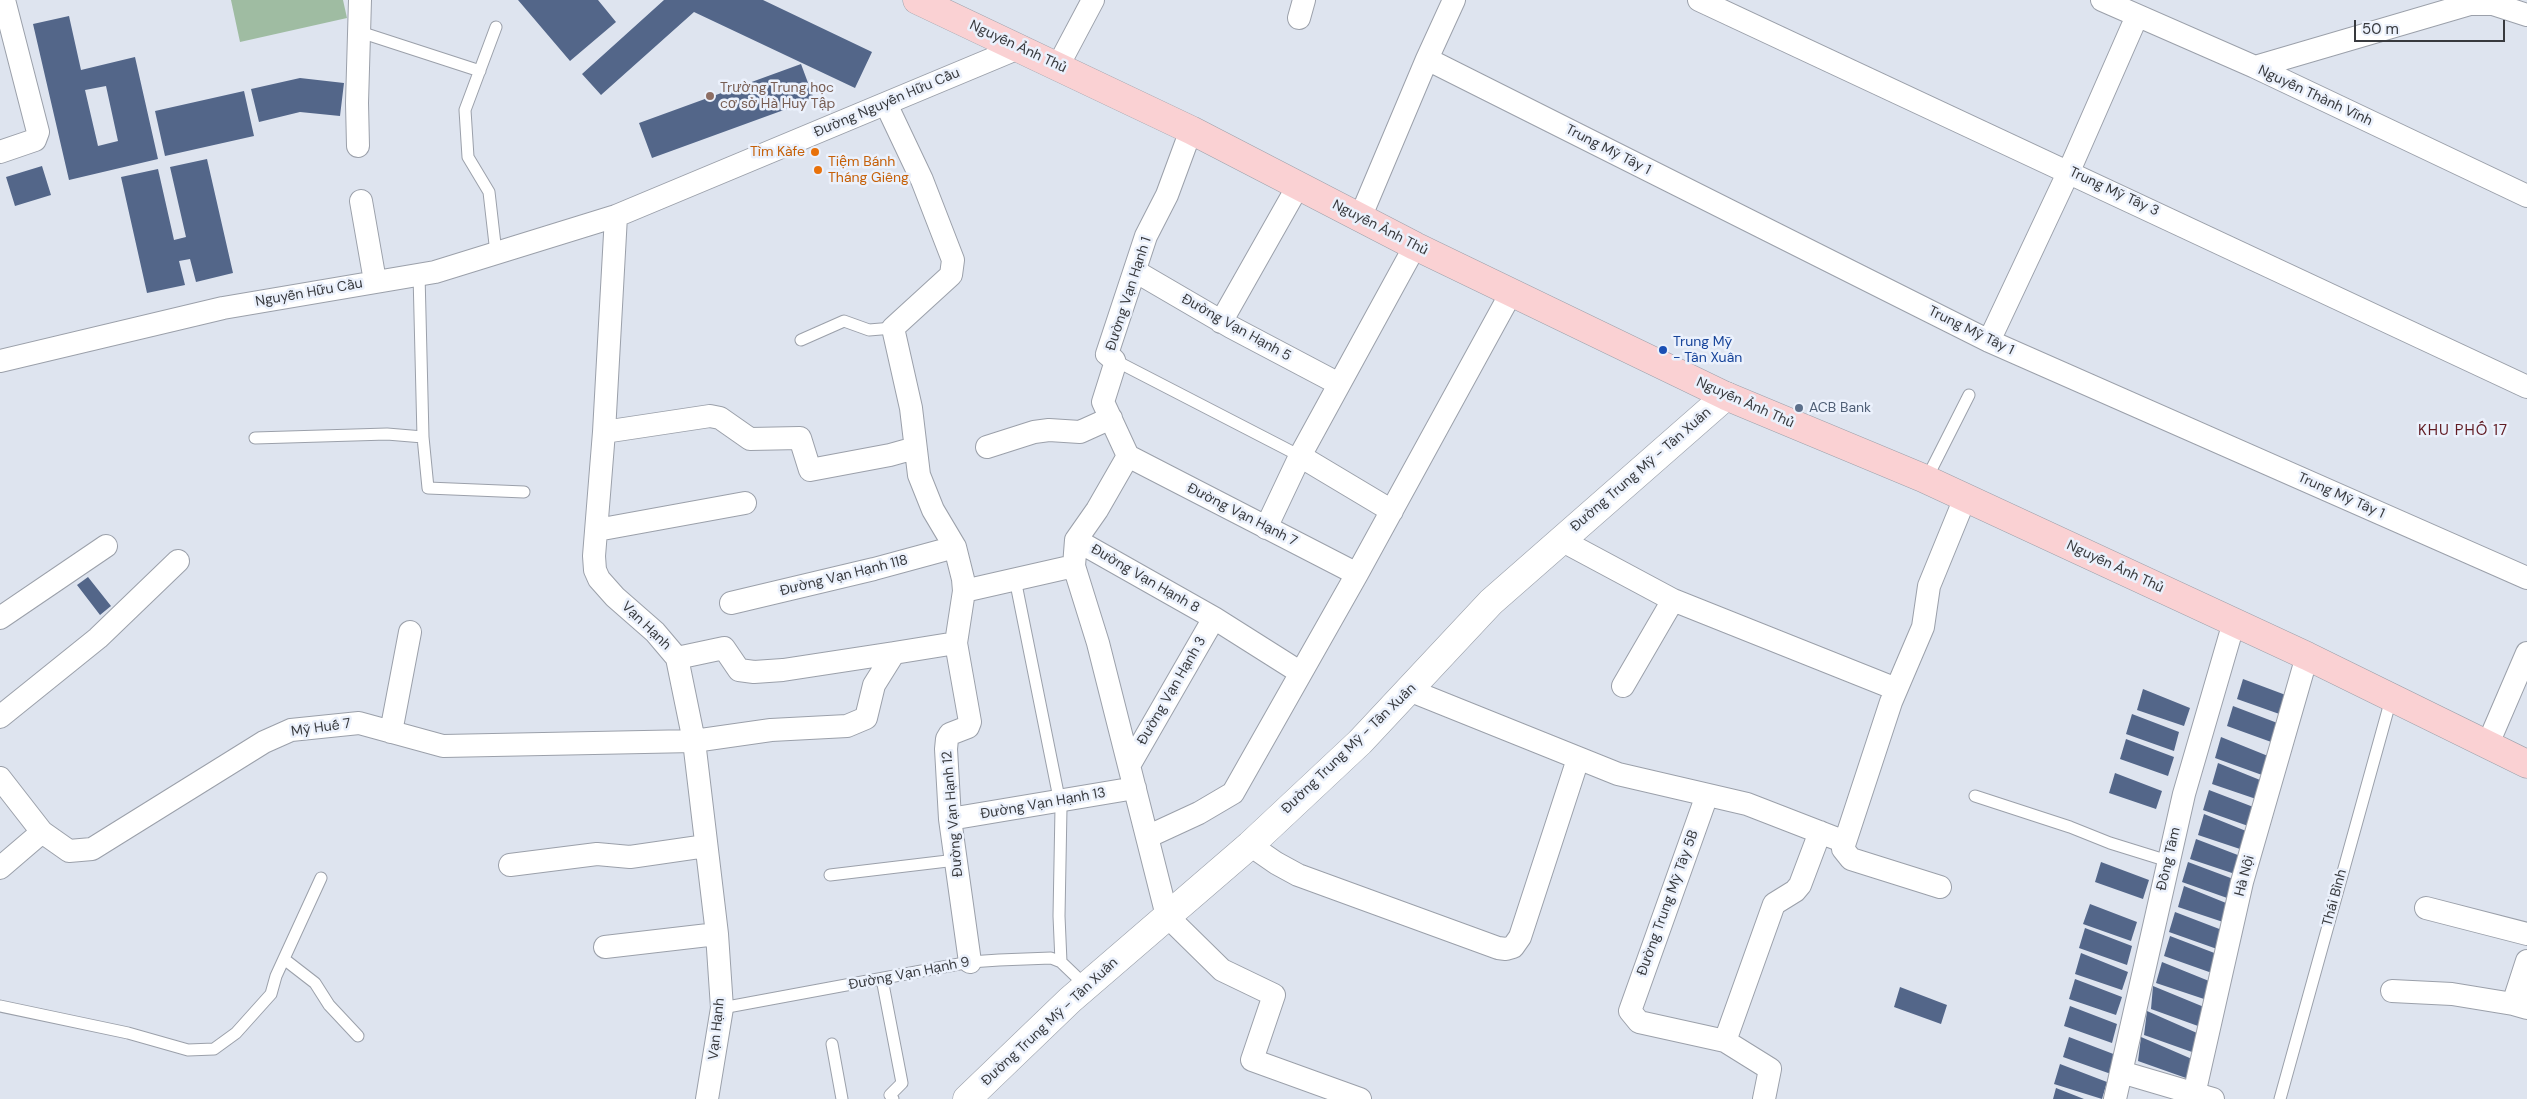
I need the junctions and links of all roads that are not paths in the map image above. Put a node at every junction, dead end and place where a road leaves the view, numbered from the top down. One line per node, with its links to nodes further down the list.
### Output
1 (4, 0): 20 (street)
2 (360, 0): 11 (street)
3 (916, 0): 12 (main road, Nguyễn Ảnh Thủ)
4 (1093, 0): 14 (street)
5 (1454, 0): 13 (street)
6 (1699, 0): 21 (street, Trung Mỹ Tây 3)
7 (2102, 0): 9 (street, Nguyễn Thành Vĩnh)
8 (2527, 15): 15 (street)
9 (2137, 16): 15 (street, Nguyễn Thành Vĩnh); 21 (street)
10 (496, 27): 16 (lane)
11 (360, 32): 16 (lane); 19 (street)
12 (1020, 48): 14 (main road, Nguyễn Ảnh Thủ); 17 (street, Đường Nguyễn Hữu Cầu)
13 (1426, 59): 26 (street); 36 (street, Trung Mỹ Tây 1)
14 (1058, 66): 18 (main road, Nguyễn Ảnh Thủ)
15 (2255, 67): 23 (street, Nguyễn Thành Vĩnh)
16 (480, 72): 28 (lane)
17 (886, 104): 25 (street, Đường Nguyễn Hữu Cầu); 34 (street)
18 (1191, 130): 22 (main road, Nguyễn Ảnh Thủ); 29 (street, Đường Vạn Hạnh 1)
19 (358, 146)
20 (0, 152)
21 (2069, 171): 36 (street); 40 (street, Trung Mỹ Tây 3)
22 (1298, 186): 26 (main road, Nguyễn Ảnh Thủ); 33 (street)
23 (2527, 196)
24 (361, 201): 31 (street)
25 (616, 216): 28 (street, Nguyễn Hữu Cầu); 44 (street, Vạn Hạnh)
26 (1360, 218): 27 (main road, Nguyễn Ảnh Thủ)
27 (1415, 246): 32 (main road, Nguyễn Ảnh Thủ); 39 (street)
28 (496, 253): 30 (street, Nguyễn Hữu Cầu)
29 (1135, 270): 33 (street, Đường Vạn Hạnh 5); 37 (street, Đường Vạn Hạnh 1)
30 (419, 274): 31 (street, Nguyễn Hữu Cầu); 45 (lane)
31 (375, 281): 38 (street, Nguyễn Hữu Cầu)
32 (1511, 293): 41 (main road, Nguyễn Ảnh Thủ); 55 (street)
33 (1221, 322): 39 (street, Đường Vạn Hạnh 5)
34 (893, 328): 35 (lane); 48 (street, Đường Vạn Hạnh 12)
35 (801, 340)
36 (1989, 341): 65 (street, Trung Mỹ Tây 1)
37 (1114, 360): 43 (street, Đường Vạn Hạnh 1); 50 (lane)
38 (0, 361)
39 (1339, 384): 50 (street)
40 (2527, 387)
41 (1726, 396): 51 (main road, Nguyễn Ảnh Thủ); 59 (street, Đường Trung Mỹ - Tân Xuân)
42 (1969, 396): 51 (lane)
43 (1111, 418): 47 (street); 49 (street, Đường Vạn Hạnh 1)
44 (604, 432): 48 (street); 57 (street, Vạn Hạnh)
45 (423, 437): 46 (lane); 52 (lane)
46 (255, 438)
47 (987, 447)
48 (915, 448): 61 (street, Đường Vạn Hạnh 12)
49 (1128, 456): 56 (street, Đường Vạn Hạnh 7); 58 (street)
50 (1300, 456): 55 (street); 56 (street)
51 (1926, 480): 53 (main road, Nguyễn Ảnh Thủ)
52 (524, 492)
53 (1965, 498): 72 (main road, Nguyễn Ảnh Thủ); 81 (street)
54 (745, 503): 57 (street)
55 (1392, 511): 64 (street)
56 (1266, 528): 64 (street, Đường Vạn Hạnh 7)
57 (596, 530): 78 (street, Vạn Hạnh)
58 (1076, 540): 63 (street); 71 (street, Đường Vạn Hạnh 8)
59 (1561, 540): 68 (street); 82 (street, Đường Trung Mỹ - Tân Xuân)
60 (106, 546): 70 (street)
61 (955, 547): 67 (street, Đường Vạn Hạnh 12); 69 (street, Đường Vạn Hạnh 118)
62 (178, 561): 84 (street)
63 (1074, 566): 66 (street); 89 (street)
64 (1358, 574): 79 (street)
65 (2527, 578)
66 (1015, 579): 67 (street); 95 (lane)
67 (964, 591): 74 (street, Đường Vạn Hạnh 12)
68 (1673, 600): 80 (street); 81 (street)
69 (731, 603)
70 (0, 618)
71 (1214, 618): 79 (street, Đường Vạn Hạnh 8); 89 (street, Đường Vạn Hạnh 3)
72 (2234, 622): 77 (main road, Nguyễn Ảnh Thủ); 104 (street, Đồng Tâm)
73 (410, 632): 85 (street)
74 (956, 644): 75 (street); 96 (street, Đường Vạn Hạnh 12)
75 (894, 653): 78 (street); 86 (street, Mỹ Huế 7)
76 (2527, 653): 87 (street)
77 (2307, 656): 83 (main road, Nguyễn Ảnh Thủ); 129 (street, Hà Nội)
78 (677, 658): 86 (street, Vạn Hạnh)
79 (1301, 673): 99 (street)
80 (1623, 686)
81 (1896, 689): 100 (street)
82 (1410, 690): 88 (street); 101 (street, Đường Trung Mỹ - Tân Xuân)
83 (2391, 699): 87 (main road, Nguyễn Ảnh Thủ); 137 (lane, Thái Bình)
84 (0, 717)
85 (392, 732): 86 (street, Mỹ Huế 7); 97 (street, Mỹ Huế 7)
86 (694, 741): 102 (street, Vạn Hạnh)
87 (2487, 746): 90 (main road, Nguyễn Ảnh Thủ)
88 (1578, 758): 93 (street); 101 (street)
89 (1130, 764): 92 (street)
90 (2527, 764)
91 (0, 778): 97 (street, Mỹ Huế 7)
92 (1136, 788): 95 (street, Đường Vạn Hạnh 13); 99 (street)
93 (1707, 795): 98 (street); 126 (street, Đường Trung Mỹ Tây 5B)
94 (1976, 796): 104 (lane)
95 (1060, 802): 96 (street, Đường Vạn Hạnh 13); 118 (lane)
96 (950, 819): 103 (street, Đường Vạn Hạnh 12)
97 (42, 832): 106 (street)
98 (1820, 832): 100 (street); 126 (street)
99 (1147, 837): 111 (street)
100 (1845, 842): 109 (street)
101 (1250, 844): 111 (street, Đường Trung Mỹ - Tân Xuân)
102 (706, 846): 105 (street); 112 (street, Vạn Hạnh)
103 (956, 860): 107 (lane); 117 (street, Đường Vạn Hạnh 12)
104 (2168, 860): 128 (street, Đồng Tâm)
105 (510, 865)
106 (0, 868)
107 (830, 875)
108 (321, 878): 115 (lane)
109 (1940, 887)
110 (2426, 908): 113 (street)
111 (1167, 916): 120 (street, Đường Trung Mỹ - Tân Xuân); 134 (street)
112 (716, 934): 114 (street); 124 (street, Vạn Hạnh)
113 (2527, 934)
114 (605, 946)
115 (284, 959): 122 (lane); 125 (lane)
116 (2527, 961): 123 (street)
117 (970, 962): 118 (lane, Đường Vạn Hạnh 9); 119 (lane, Đường Vạn Hạnh 9)
118 (1061, 962): 120 (lane)
119 (882, 980): 124 (lane, Đường Vạn Hạnh 9); 132 (lane)
120 (1086, 986): 133 (street, Đường Trung Mỹ - Tân Xuân)
121 (2392, 991): 123 (street)
122 (0, 1006)
123 (2520, 1006)
124 (722, 1008): 130 (street, Vạn Hạnh)
125 (358, 1036)
126 (1725, 1040): 135 (street)
127 (832, 1044): 131 (lane)
128 (2121, 1072): 129 (street); 136 (street, Đồng Tâm)
129 (2200, 1097)
130 (708, 1099)
131 (842, 1099)
132 (894, 1099)
133 (967, 1099)
134 (1360, 1099)
135 (1764, 1099)
136 (2115, 1099)
137 (2280, 1099)

